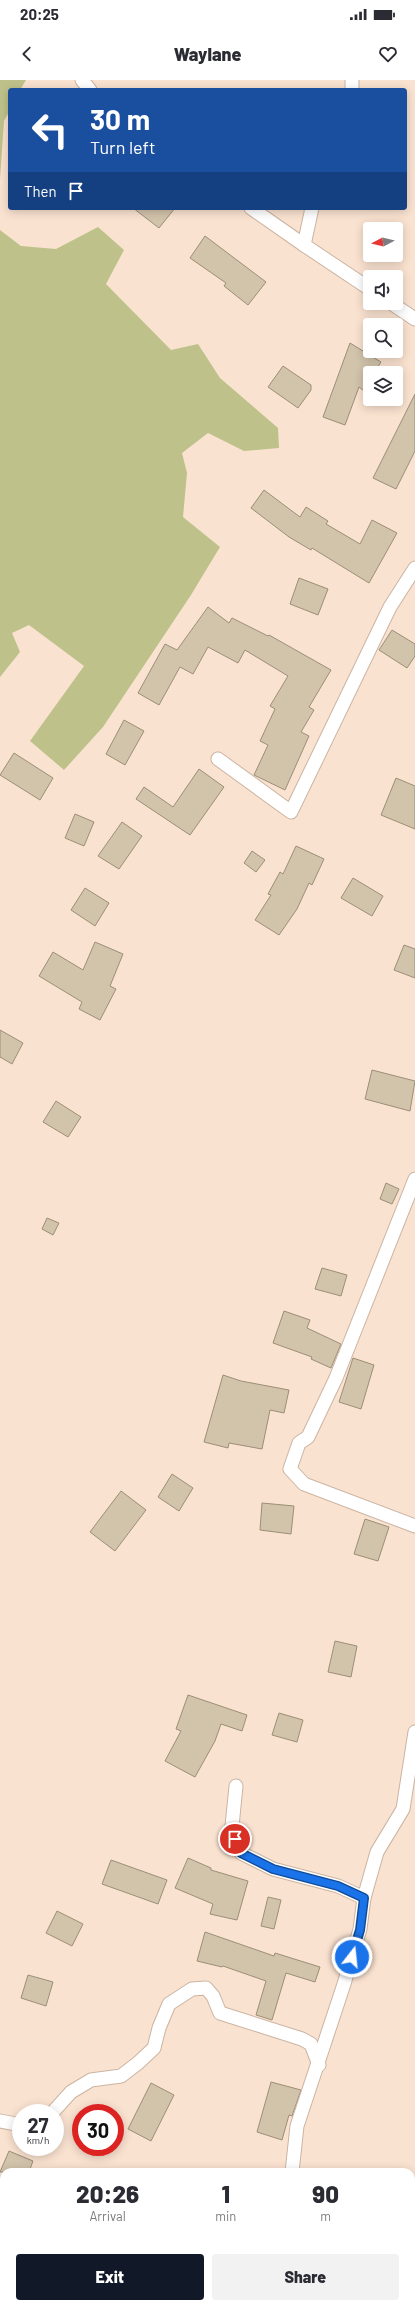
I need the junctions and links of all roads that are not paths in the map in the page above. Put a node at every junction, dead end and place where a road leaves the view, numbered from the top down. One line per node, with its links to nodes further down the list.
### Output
1 (82, 80): 2 (street)
2 (88, 88)
3 (254, 210): 5 (street)
4 (312, 210): 5 (street)
5 (304, 245): 6 (street)
6 (363, 284)
7 (402, 310): 8 (street)
8 (415, 319)
9 (415, 568): 10 (street)
10 (218, 759)
11 (415, 1179): 12 (street)
12 (415, 1526)
13 (415, 1732): 15 (street)
14 (236, 1786): 15 (street)
15 (364, 1898): 16 (street)
16 (319, 2065): 17 (street); 20 (street)
17 (60, 2104)
18 (0, 2121): 19 (street)
19 (12, 2123)
20 (292, 2168)

